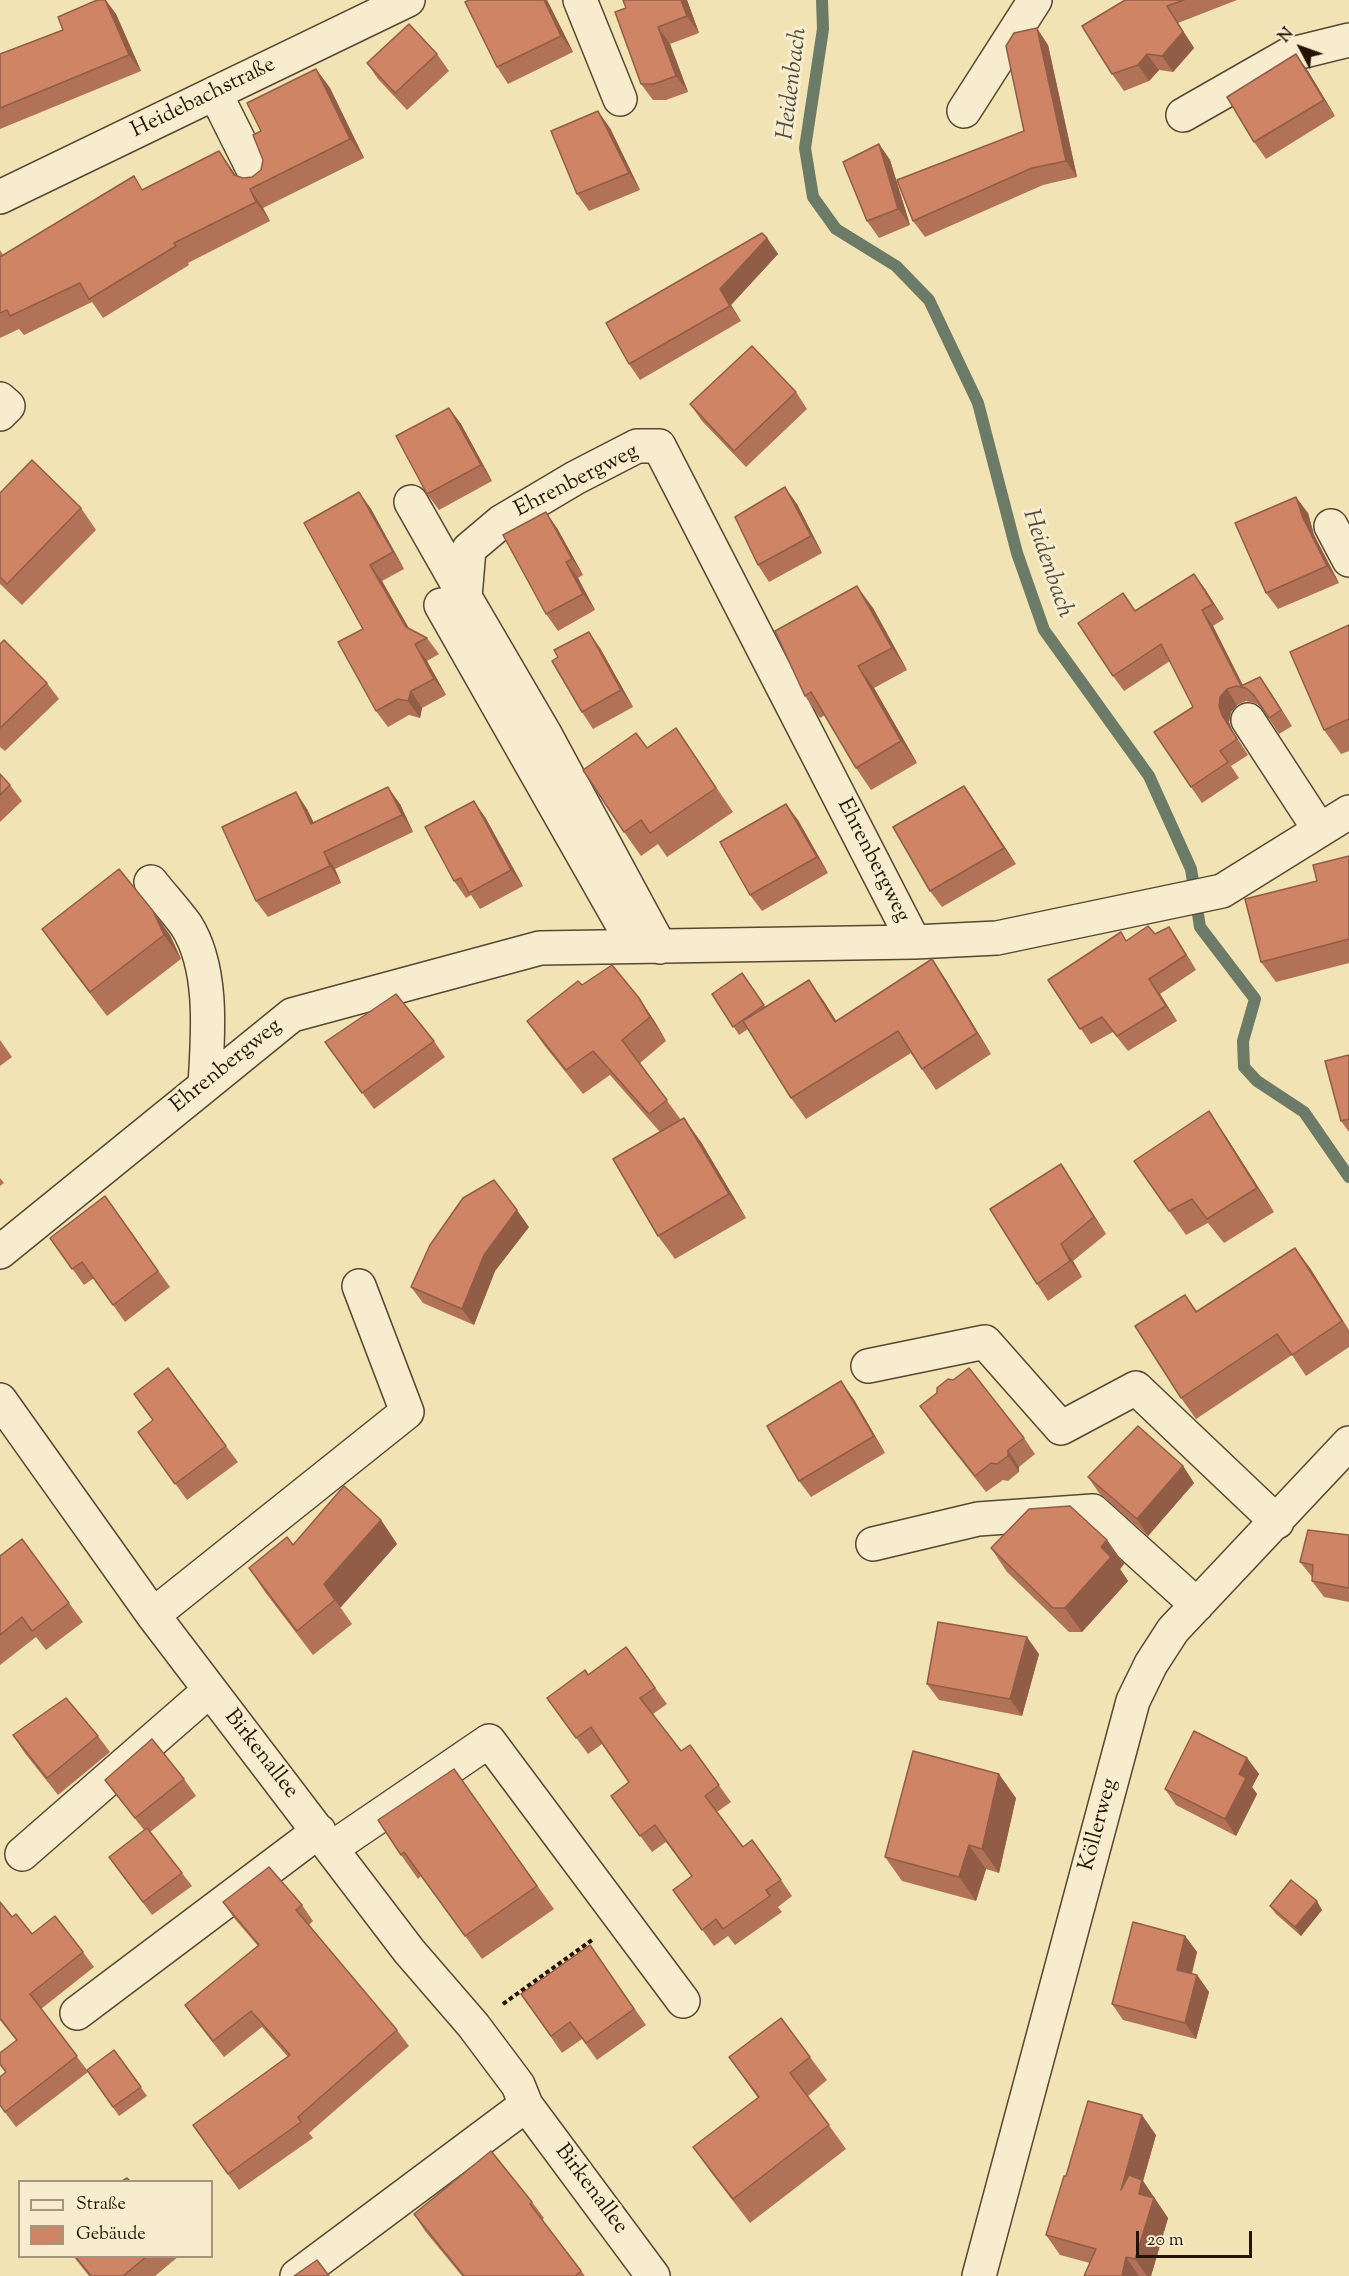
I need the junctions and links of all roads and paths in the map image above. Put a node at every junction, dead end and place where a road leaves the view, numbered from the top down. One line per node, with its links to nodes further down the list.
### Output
1 (408, 0): 7 (street, Heidebachstraße)
2 (580, 0): 8 (street)
3 (603, 0): 6 (street)
4 (1035, 0): 9 (street)
5 (1349, 40): 10 (street)
6 (624, 52)
7 (215, 93): 11 (street); 12 (street, Heidebachstraße)
8 (620, 99)
9 (964, 111)
10 (1183, 115)
11 (258, 179)
12 (3, 190)
13 (0, 399): 14 (street)
14 (0, 414)
15 (411, 502): 18 (street)
16 (1331, 526): 17 (street)
17 (1349, 560)
18 (453, 601): 23 (street, Ehrenbergweg); 24 (street)
19 (1248, 720): 21 (street)
20 (1349, 812): 21 (street, Ehrenbergweg)
21 (1319, 829): 23 (street, Ehrenbergweg)
22 (150, 882): 25 (street)
23 (914, 942): 24 (street, Ehrenbergweg)
24 (648, 947): 25 (street, Ehrenbergweg)
25 (205, 1084): 26 (street, Ehrenbergweg)
26 (0, 1252)
27 (359, 1286): 34 (street)
28 (868, 1366): 31 (street)
29 (0, 1400): 34 (street, Birkenallee)
30 (1345, 1458): 31 (street, Köllerweg)
31 (1277, 1522): 33 (street, Köllerweg)
32 (873, 1544): 33 (street)
33 (1197, 1605): 45 (street, Köllerweg)
34 (153, 1615): 35 (street, Birkenallee)
35 (210, 1690): 36 (street, Birkenallee); 37 (street)
36 (325, 1840): 38 (street); 40 (street); 41 (street, Birkenallee)
37 (22, 1854)
38 (621, 1919): 39 (street); 41 (path)
39 (683, 2001)
40 (77, 2013)
41 (473, 2025): 42 (street, Birkenallee)
42 (526, 2105): 43 (street); 44 (street, Birkenallee)
43 (297, 2276)
44 (654, 2276)
45 (979, 2276)

